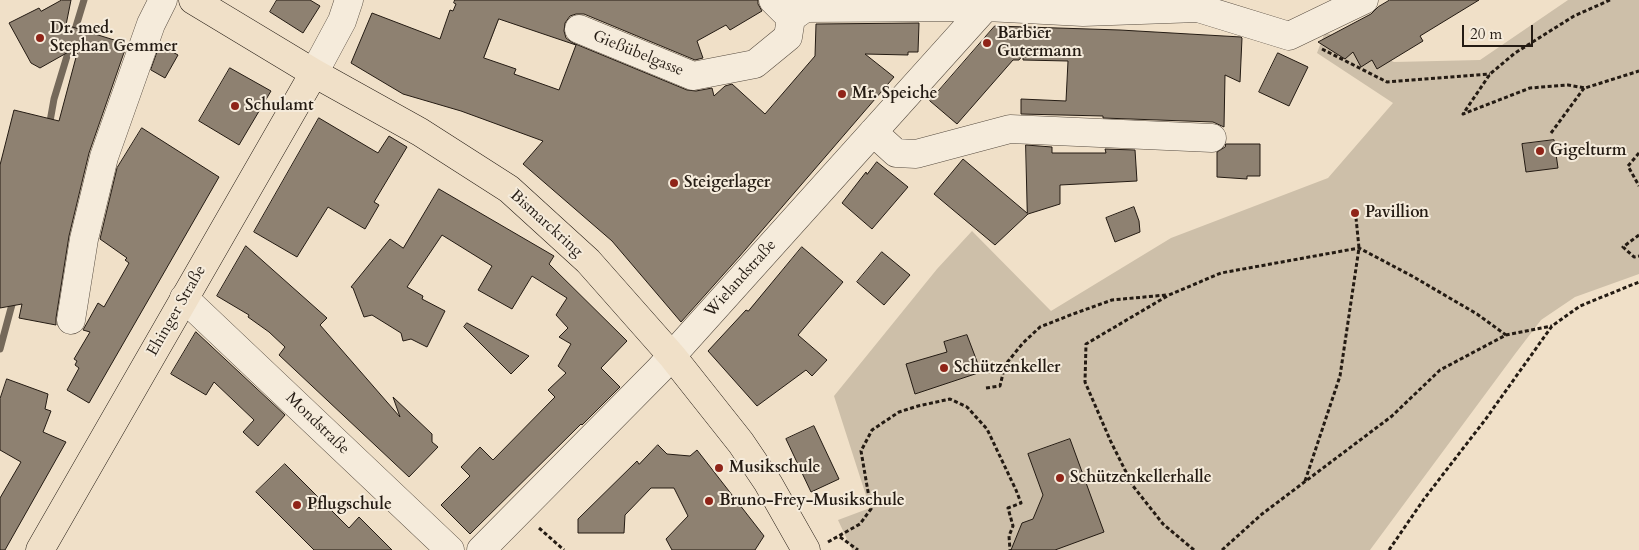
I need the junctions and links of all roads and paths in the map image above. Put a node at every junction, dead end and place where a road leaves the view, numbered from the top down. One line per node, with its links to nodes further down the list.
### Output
1 (163, 0): 27 (street)
2 (193, 0): 12 (main road, Bismarckring)
3 (349, 0): 12 (street)
4 (1364, 0): 7 (street, Gießübelgasse)
5 (1610, 0): 13 (path)
6 (986, 2): 7 (street, Gießübelgasse); 8 (street, Gießübelgasse); 15 (street, Wielandstraße)
7 (1195, 4)
8 (782, 9): 9 (street, Gießübelgasse)
9 (579, 30)
10 (1321, 48): 13 (path)
11 (1639, 71): 14 (path)
12 (314, 73): 26 (main road, Ehinger Straße); 30 (main road, Bismarckring)
13 (1490, 74): 14 (path)
14 (1585, 88): 16 (path)
15 (873, 132): 17 (street); 30 (street, Wielandstraße)
16 (1551, 133)
17 (1212, 138)
18 (1639, 153): 19 (path)
19 (1639, 186)
20 (1356, 218): 22 (path)
21 (1639, 235): 23 (path)
22 (1360, 248): 25 (path); 29 (path); 32 (path)
23 (1639, 256)
24 (1639, 282): 28 (path)
25 (1169, 295): 31 (path); 42 (path)
26 (184, 298): 36 (main road, Ehinger Straße); 37 (street, Mondstraße)
27 (71, 320)
28 (1552, 326): 29 (path); 44 (path)
29 (1506, 335): 32 (path)
30 (672, 356): 33 (street, Wielandstraße); 35 (main road, Bismarckring)
31 (986, 388)
32 (1304, 482): 43 (path)
33 (520, 511): 38 (street, Wielandstraße); 39 (path)
34 (840, 536): 35 (path); 40 (path); 41 (path)
35 (817, 546)
36 (40, 550)
37 (450, 550)
38 (481, 550)
39 (564, 550)
40 (858, 550)
41 (1010, 550)
42 (1194, 550)
43 (1222, 550)
44 (1389, 550)

